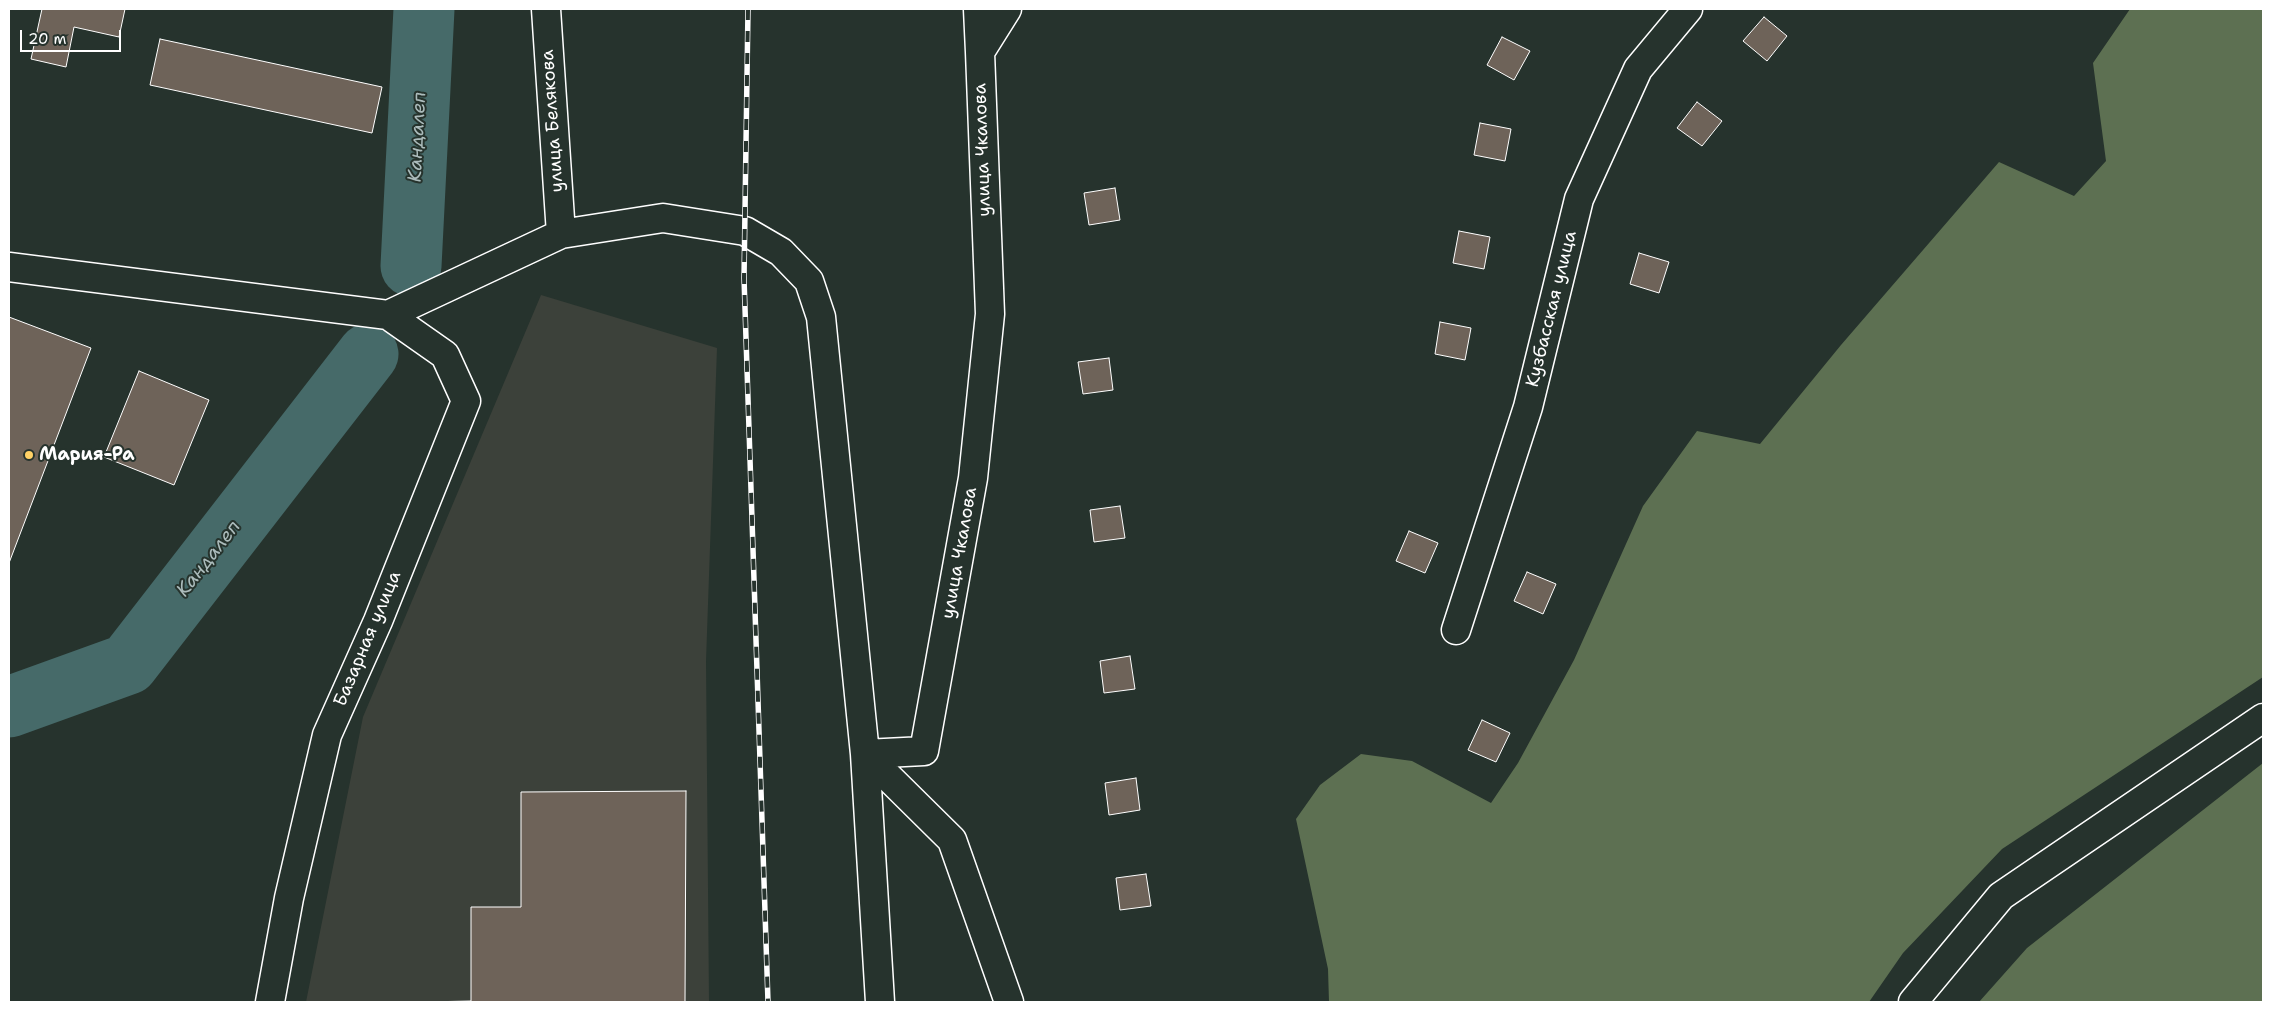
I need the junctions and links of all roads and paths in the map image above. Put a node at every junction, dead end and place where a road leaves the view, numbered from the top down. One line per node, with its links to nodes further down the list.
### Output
1 (546, 9): 6 (street, улица Белякова)
2 (978, 9): 5 (street)
3 (1007, 9): 5 (street)
4 (1688, 9): 9 (street, Кузбасская улица)
5 (980, 52): 11 (street, улица Чкалова)
6 (561, 234): 8 (street); 11 (street)
7 (9, 267): 8 (street)
8 (388, 315): 12 (street, Базарная улица)
9 (1456, 630)
10 (2263, 718): 15 (street)
11 (865, 754): 13 (street); 14 (street)
12 (270, 1002)
13 (880, 1002)
14 (1009, 1002)
15 (1913, 1002)

